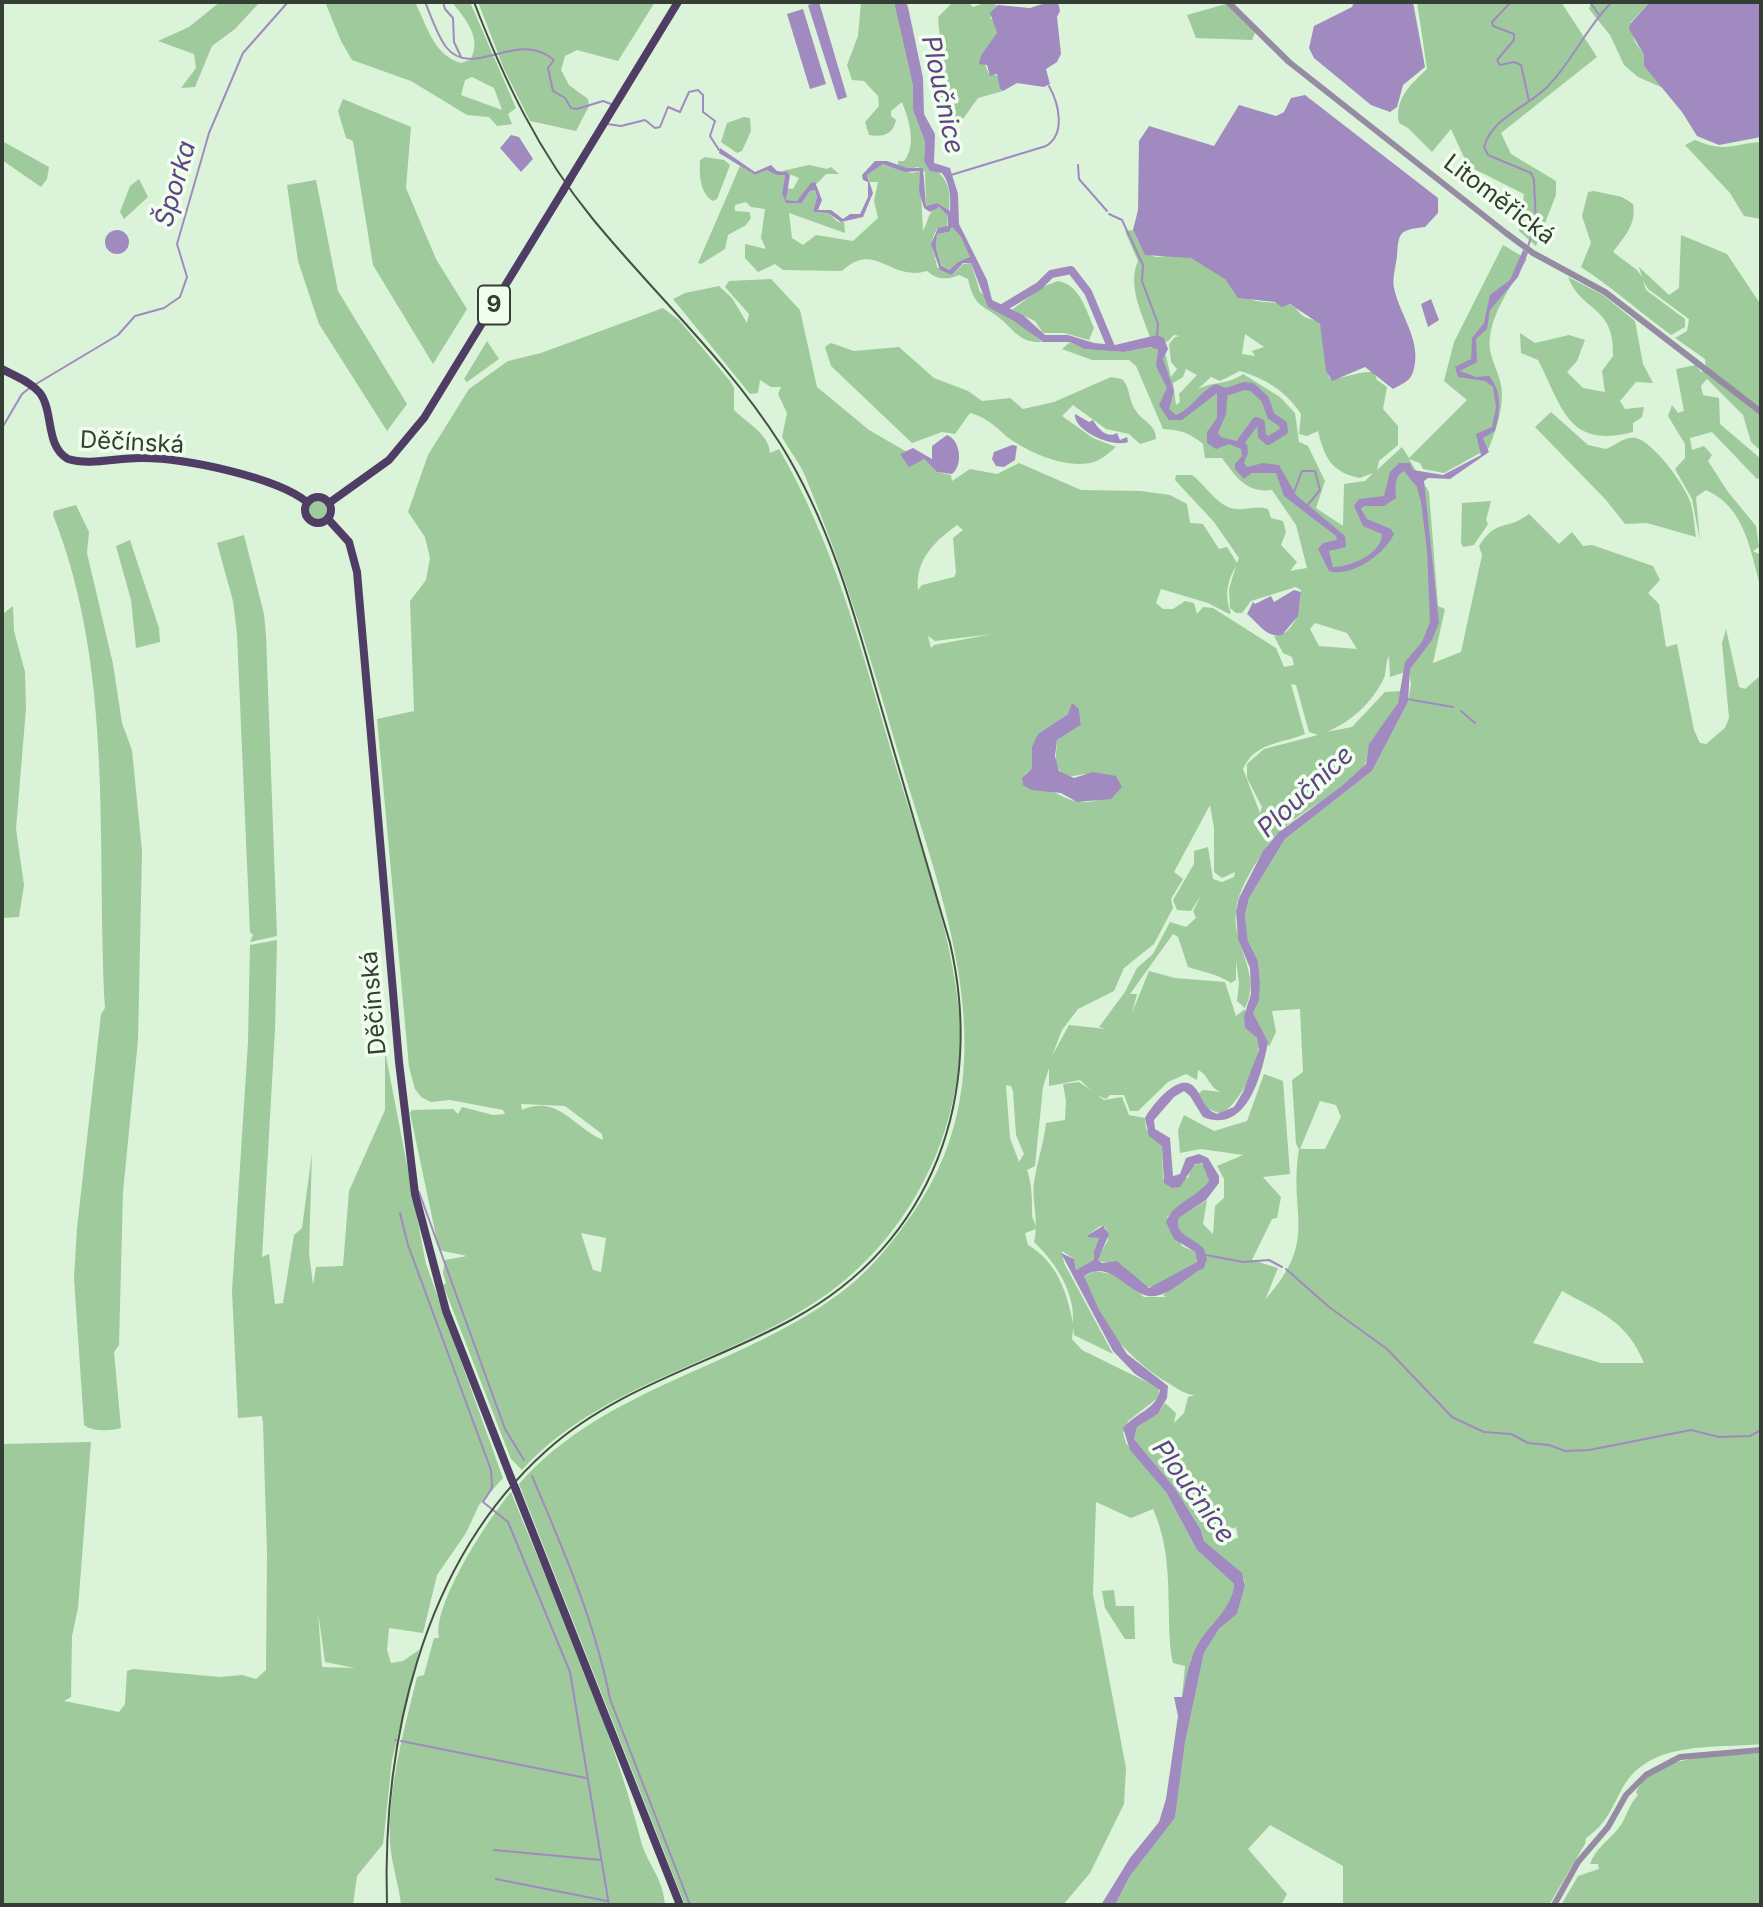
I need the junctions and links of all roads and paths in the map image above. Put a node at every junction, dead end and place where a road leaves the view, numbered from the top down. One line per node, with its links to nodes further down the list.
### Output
1 (678, 2): 6 (main road, 9, bridge)
2 (1228, 2): 4 (street, Litoměřická)
3 (2, 369): 5 (main road, Děčínská)
4 (1761, 412)
5 (307, 502): 6 (main road); 7 (main road)
6 (328, 503): 7 (main road)
7 (328, 519): 9 (main road, Děčínská, bridge)
8 (1761, 1750): 10 (street)
9 (680, 1905)
10 (1554, 1905)

